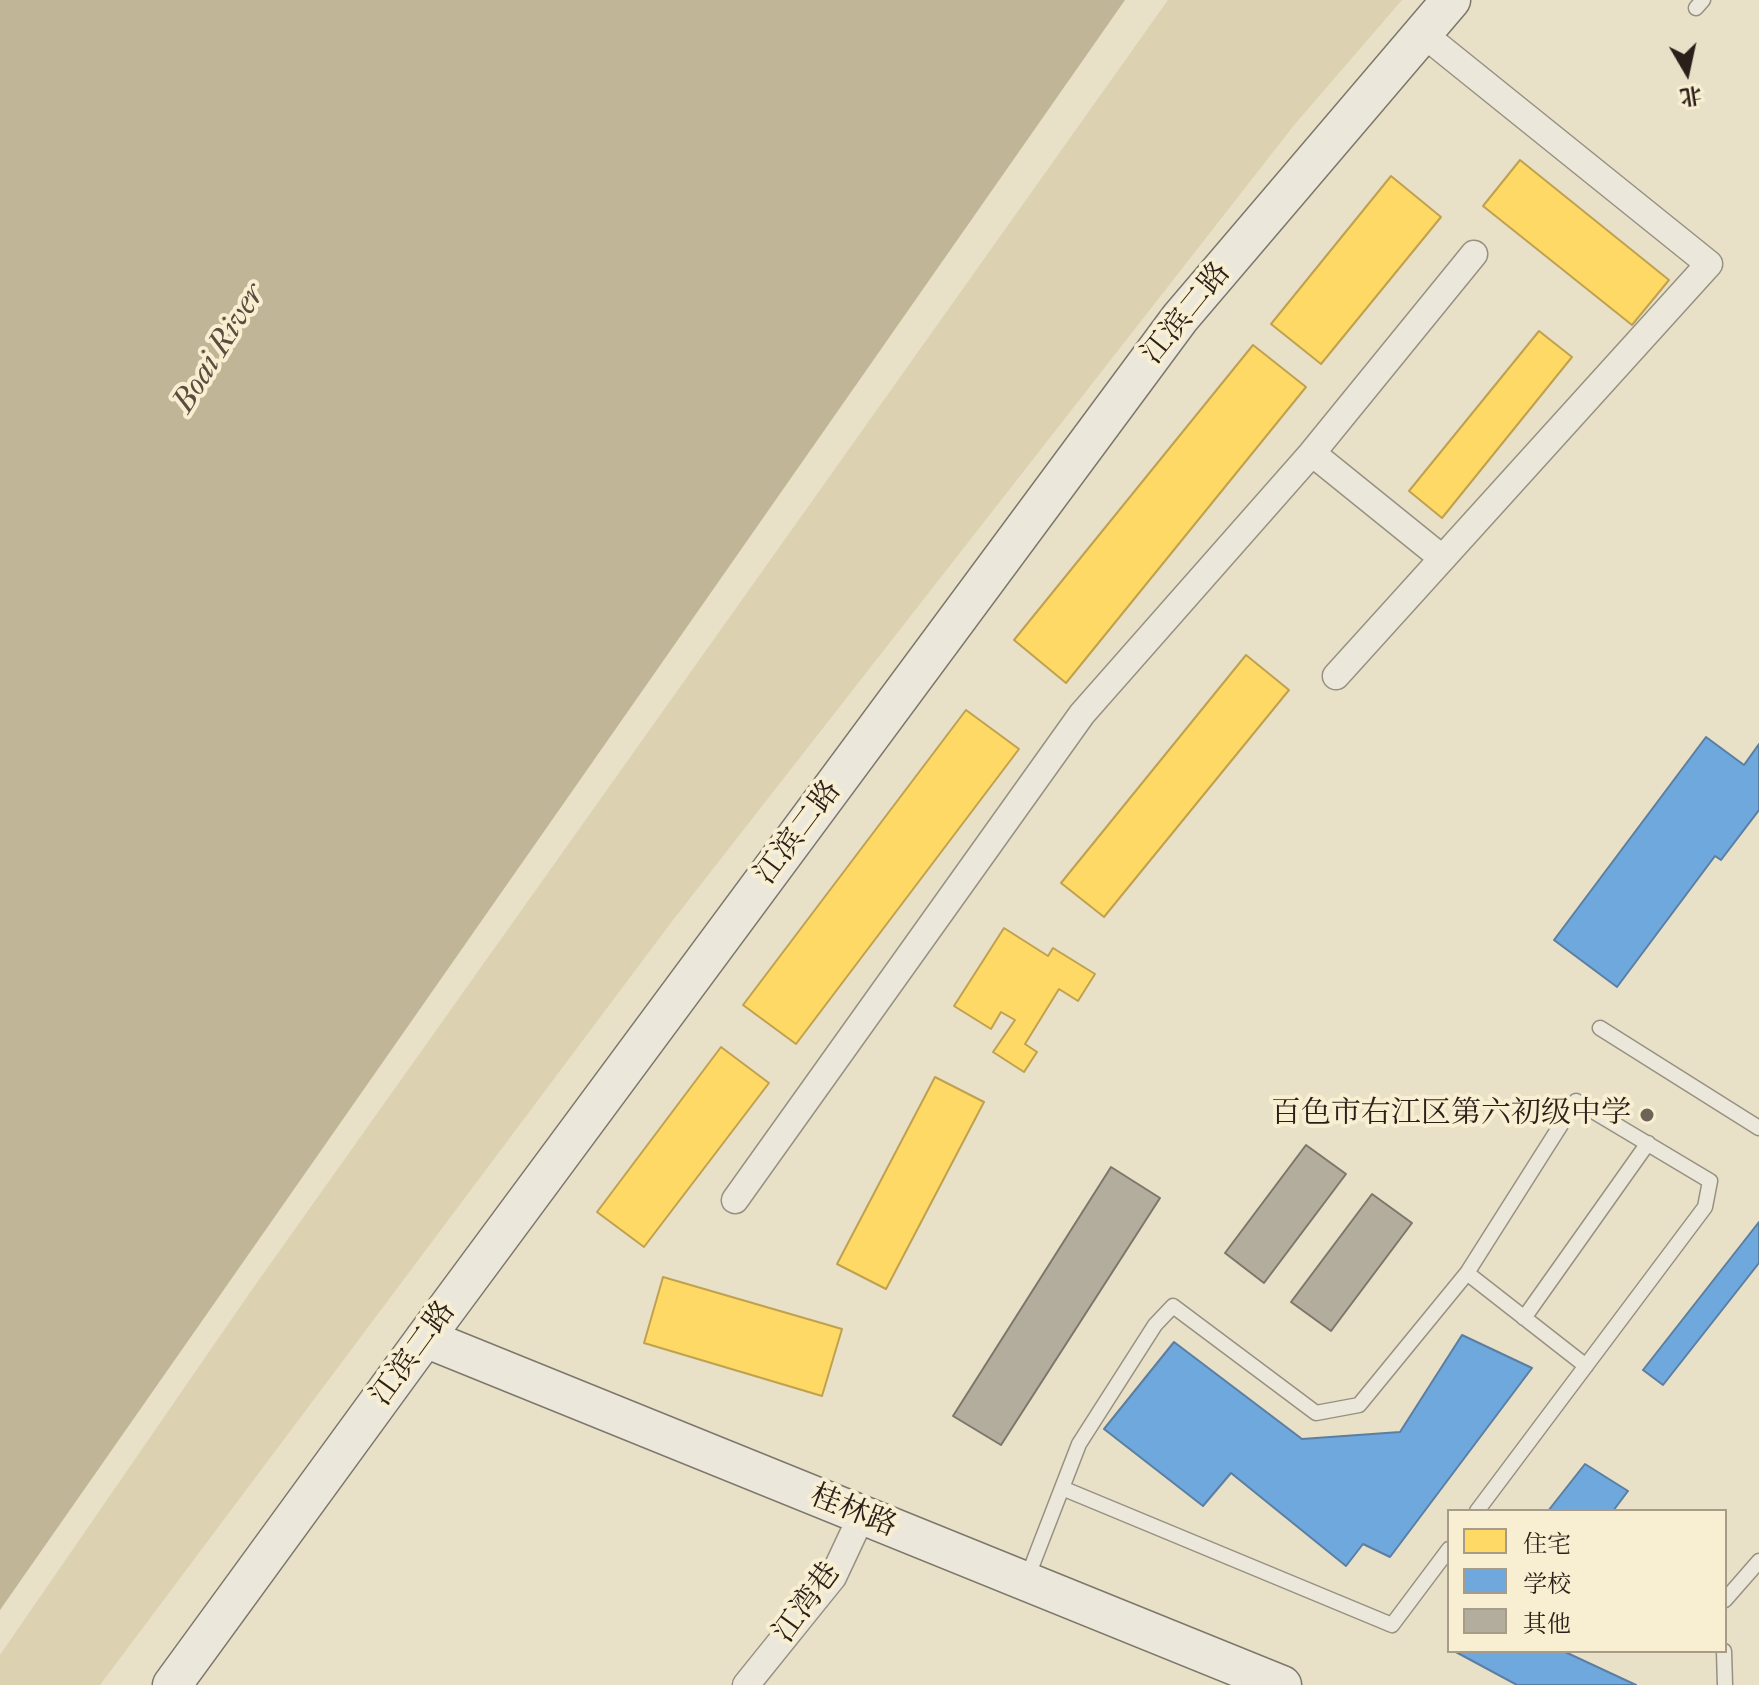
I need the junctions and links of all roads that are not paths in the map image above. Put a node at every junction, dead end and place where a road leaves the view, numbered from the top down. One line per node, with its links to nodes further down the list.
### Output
1 (1451, 0): 2 (main road, 江滨二路)
2 (1422, 33): 5 (street); 13 (main road, 江滨二路)
3 (1474, 254): 4 (street)
4 (1312, 453): 5 (street); 10 (street)
5 (1442, 558): 6 (street)
6 (1336, 676)
7 (1600, 1028): 8 (lane)
8 (1759, 1128)
9 (1648, 1143): 11 (lane); 12 (lane); 14 (lane)
10 (735, 1200)
11 (1467, 1273): 12 (lane); 15 (lane)
12 (1524, 1318): 14 (lane)
13 (425, 1338): 17 (main road, 桂林路); 23 (main road, 江滨二路)
14 (1586, 1366): 16 (lane)
15 (1062, 1488): 18 (lane); 20 (lane)
16 (1479, 1509)
17 (862, 1515): 20 (main road, 桂林路); 24 (street, 江湾巷)
18 (1447, 1552)
19 (1759, 1561): 21 (lane)
20 (1026, 1582): 25 (main road, 桂林路)
21 (1727, 1598)
22 (1724, 1653): 26 (lane)
23 (172, 1685)
24 (746, 1685)
25 (1282, 1685)
26 (1725, 1685)

